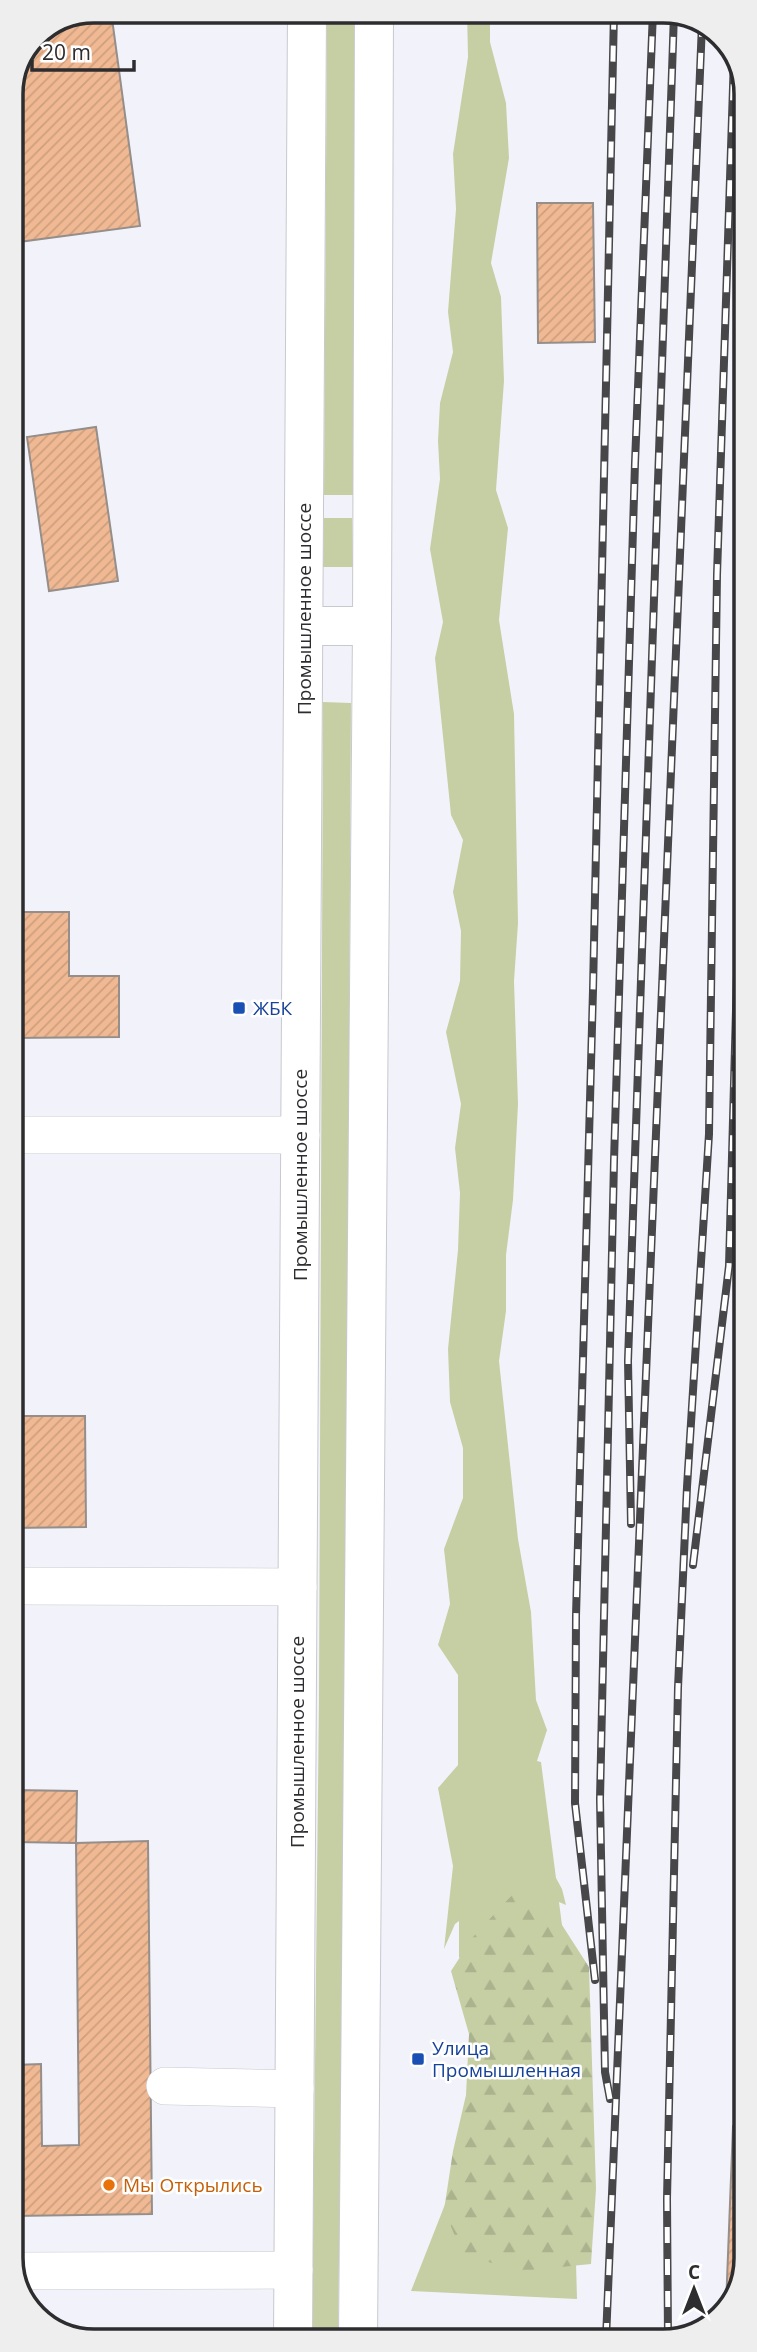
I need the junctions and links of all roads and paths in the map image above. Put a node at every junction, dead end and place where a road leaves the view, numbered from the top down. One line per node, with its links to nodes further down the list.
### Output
1 (307, 23): 3 (main road, Промышленное шоссе)
2 (374, 23): 4 (main road)
3 (304, 626): 4 (main road); 6 (main road, Промышленное шоссе)
4 (372, 626): 14 (main road)
5 (23, 1135): 6 (lane)
6 (301, 1135): 8 (main road, Промышленное шоссе)
7 (23, 1586): 8 (lane)
8 (298, 1587): 10 (main road, Промышленное шоссе)
9 (165, 2086): 10 (lane)
10 (295, 2089): 11 (main road, Промышленное шоссе)
11 (294, 2270): 12 (lane); 13 (main road, Промышленное шоссе)
12 (24, 2271)
13 (293, 2329)
14 (358, 2329)

